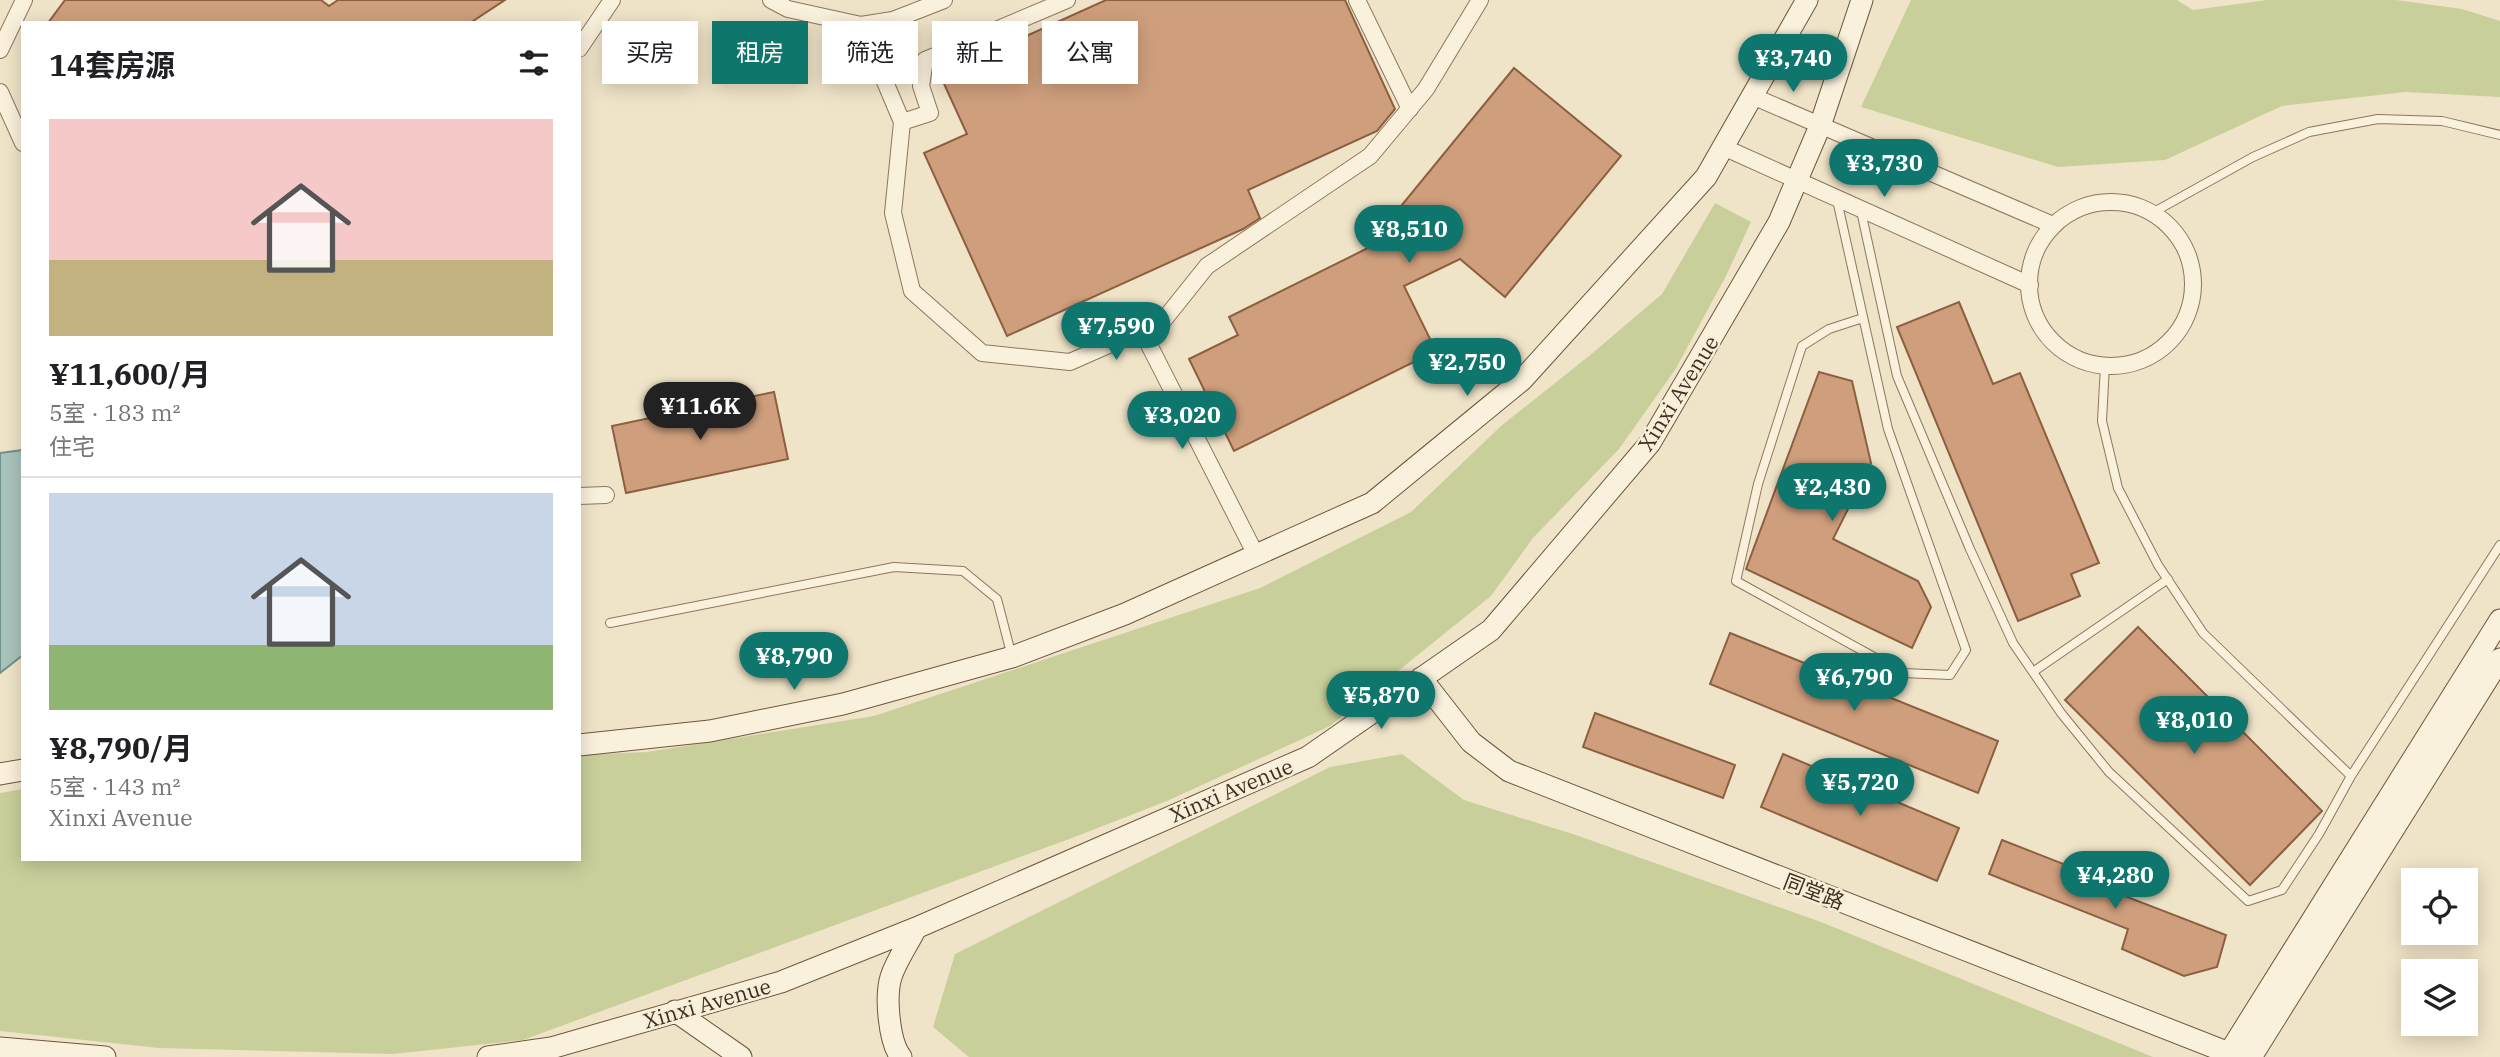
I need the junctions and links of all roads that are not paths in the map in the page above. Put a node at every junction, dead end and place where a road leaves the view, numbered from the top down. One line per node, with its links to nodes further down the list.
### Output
1 (24, 0): 13 (street)
2 (612, 0): 12 (street)
3 (771, 0): 10 (street)
4 (944, 0): 11 (street)
5 (1067, 0): 18 (street)
6 (1357, 0): 17 (street)
7 (1480, 0): 17 (street)
8 (1807, 0): 16 (main road)
9 (1862, 0): 19 (main road, Xinxi Avenue)
10 (843, 21)
11 (887, 21)
12 (581, 47)
13 (0, 50)
14 (886, 84): 18 (street)
15 (0, 92): 21 (street)
16 (1752, 96): 19 (street); 22 (main road)
17 (1410, 108): 30 (street)
18 (902, 121): 30 (street)
19 (1819, 126): 23 (main road, Xinxi Avenue); 27 (street)
20 (2500, 135): 26 (lane)
21 (21, 139)
22 (1723, 147): 23 (street); 35 (main road)
23 (1797, 179): 24 (street); 42 (main road, Xinxi Avenue)
24 (1836, 197): 25 (street); 29 (lane)
25 (1860, 208): 28 (street); 41 (lane)
26 (2152, 213): 27 (street); 31 (street)
27 (2053, 225): 28 (street)
28 (2030, 285): 31 (street)
29 (1863, 318): 29 (lane)
30 (1142, 331): 35 (street)
31 (2105, 365): 36 (lane)
32 (606, 495): 33 (street)
33 (581, 496)
34 (2500, 545): 46 (lane)
35 (1256, 555): 39 (main road)
36 (2168, 579): 41 (lane); 46 (lane)
37 (2500, 620): 50 (main road)
38 (610, 623): 39 (lane)
39 (1012, 657): 43 (main road)
40 (2500, 659): 55 (main road)
41 (2033, 672): 46 (lane)
42 (1421, 678): 47 (main road, Xinxi Avenue); 50 (main road, 同堂路)
43 (581, 745)
44 (21, 770): 45 (main road)
45 (0, 774)
46 (2351, 776)
47 (916, 928): 48 (main road, Xinxi Avenue); 54 (main road)
48 (675, 1011): 52 (main road, Xinxi Avenue); 53 (main road)
49 (0, 1048): 51 (main road)
50 (2234, 1055)
51 (105, 1057)
52 (488, 1057)
53 (741, 1057)
54 (901, 1057)
55 (2251, 1057)

